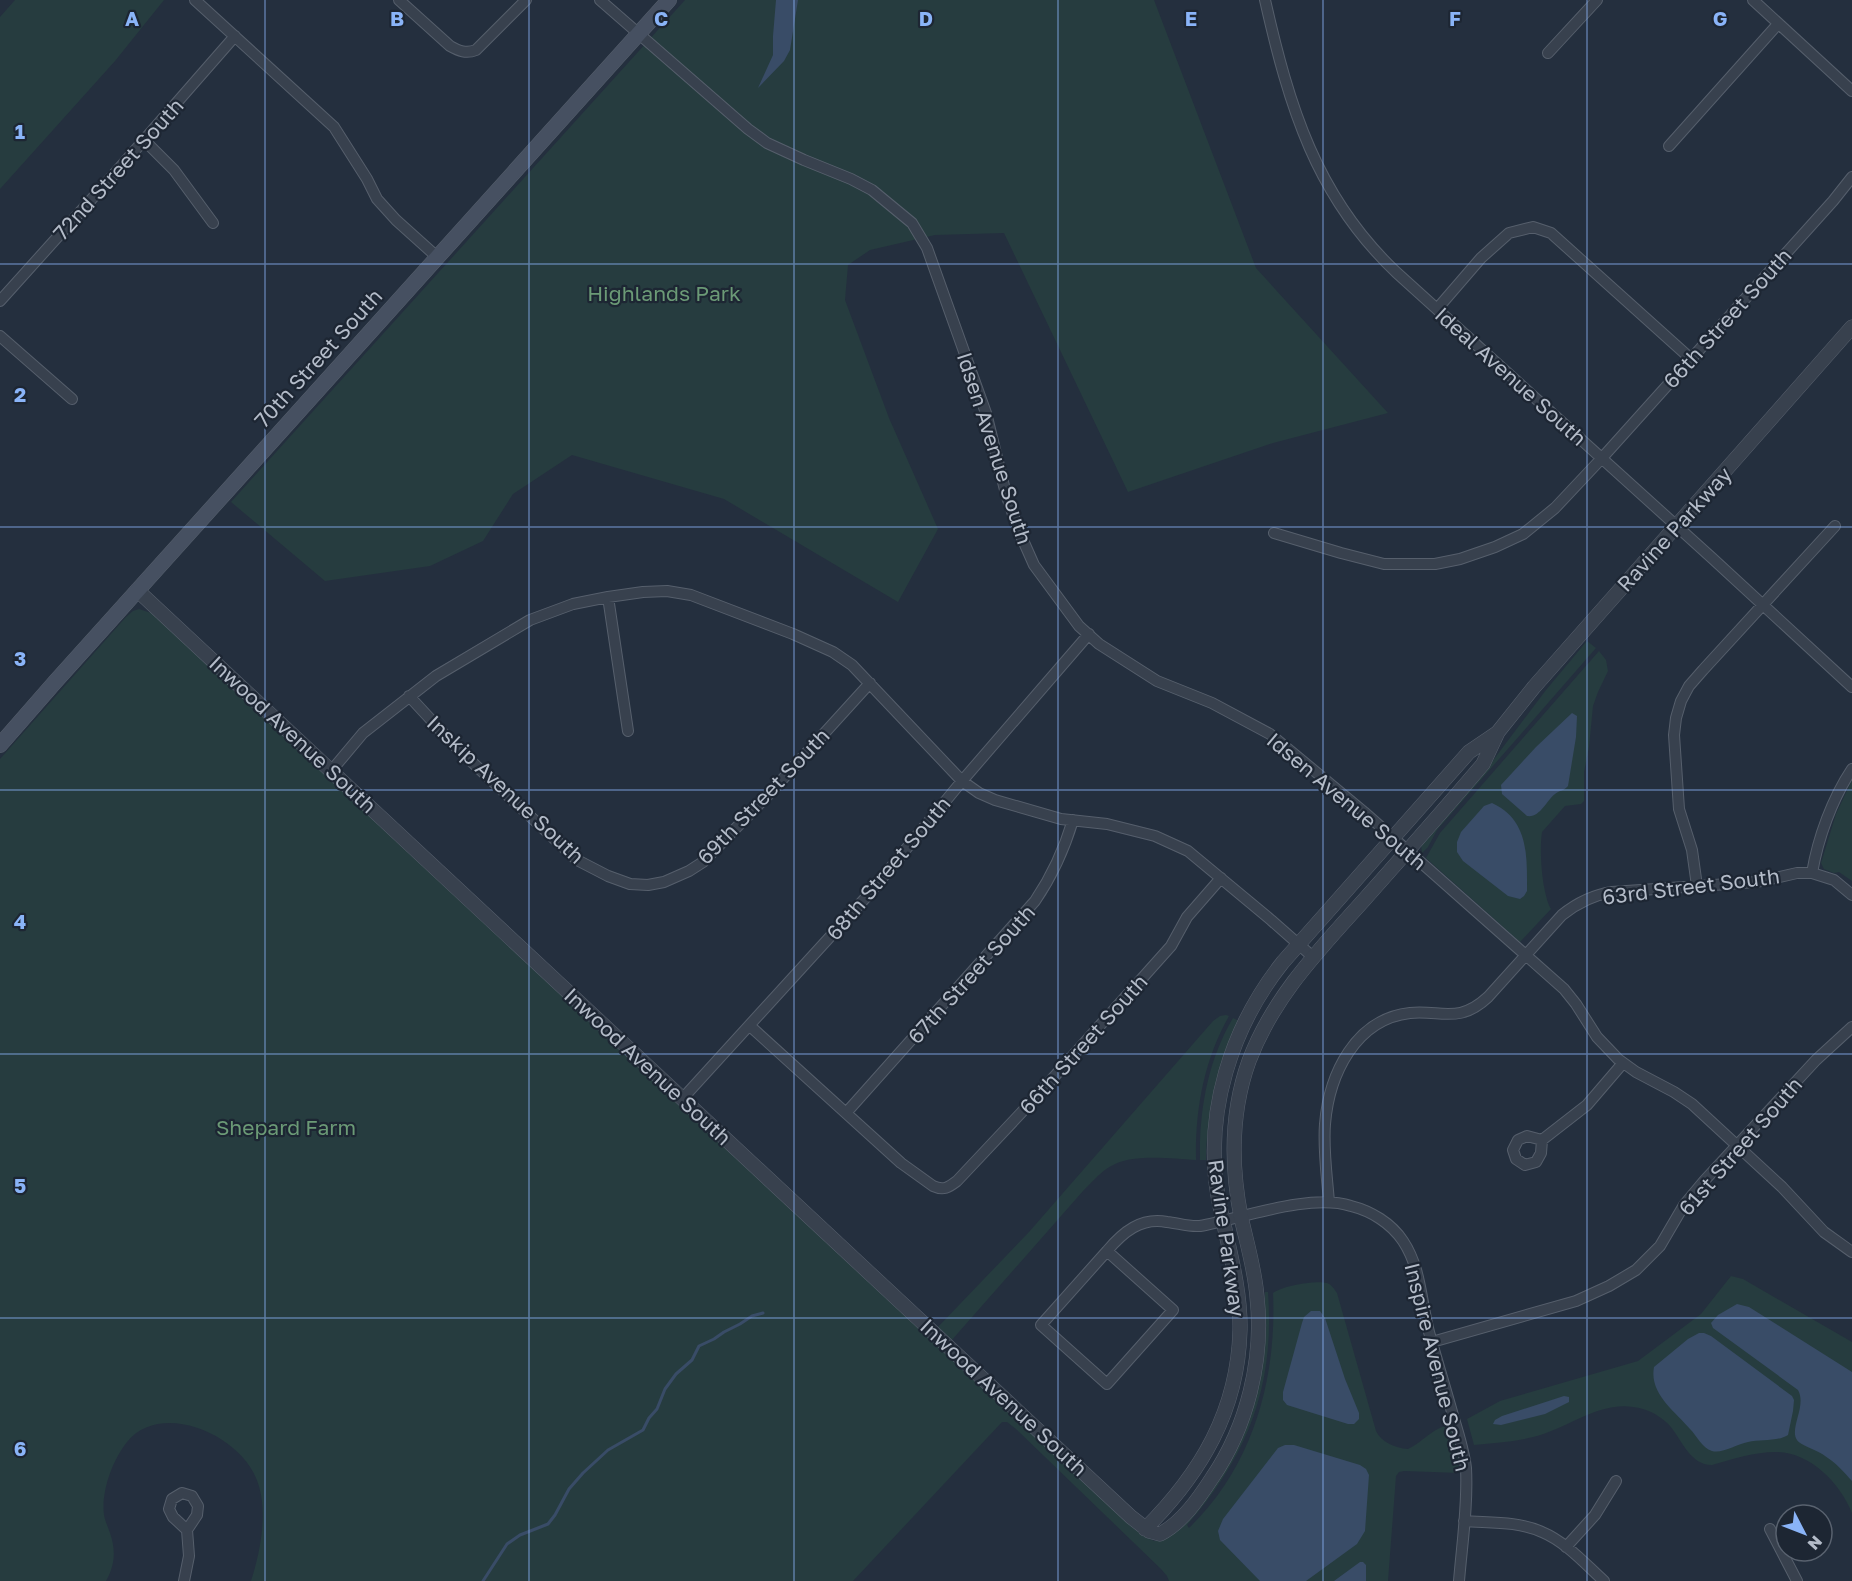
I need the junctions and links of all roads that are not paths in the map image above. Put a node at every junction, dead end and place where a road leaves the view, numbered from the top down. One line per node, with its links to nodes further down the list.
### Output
1 (195, 0): 11 (street)
2 (399, 0): 3 (street)
3 (526, 0)
4 (600, 0): 10 (street, Idsen Avenue South)
5 (669, 0): 10 (main road, 70th Street South)
6 (1265, 0): 20 (street, Ideal Avenue South)
7 (1598, 0): 12 (street)
8 (1753, 0): 9 (street)
9 (1778, 24): 13 (street); 15 (street)
10 (639, 33): 18 (main road, 70th Street South); 32 (street, Idsen Avenue South)
11 (235, 36): 14 (street, 72nd Street South); 18 (street)
12 (1548, 53)
13 (1852, 91)
14 (144, 140): 17 (street); 19 (street, 72nd Street South)
15 (1669, 146)
16 (1852, 177): 23 (street, 66th Street South)
17 (213, 223)
18 (436, 256): 29 (main road, 70th Street South)
19 (0, 301)
20 (1437, 309): 23 (street); 25 (street, Ideal Avenue South)
21 (1852, 327): 26 (street, Ravine Parkway)
22 (0, 336): 24 (street)
23 (1690, 358): 25 (street, 66th Street South)
24 (72, 399)
25 (1602, 458): 26 (street, Ideal Avenue South); 28 (street, 66th Street South)
26 (1676, 525): 31 (street, Ideal Avenue South); 37 (street, Ravine Parkway)
27 (1835, 526): 31 (street)
28 (1274, 533)
29 (137, 590): 38 (main road, 70th Street South); 40 (street, Inwood Avenue South)
30 (608, 597): 33 (street); 35 (street); 36 (street)
31 (1763, 604): 34 (street, Ideal Avenue South); 48 (street)
32 (1089, 634): 41 (street, 68th Street South); 43 (street, Idsen Avenue South)
33 (870, 683): 41 (street); 47 (street, 69th Street South)
34 (1852, 687)
35 (409, 696): 40 (street); 47 (street, Inskip Avenue South)
36 (628, 731)
37 (1498, 732): 43 (street, Ravine Parkway); 44 (street, Ravine Parkway)
38 (0, 745)
39 (1852, 769): 45 (street)
40 (332, 770): 56 (street, Inwood Avenue South)
41 (962, 781): 42 (street); 53 (street, 68th Street South)
42 (1073, 820): 46 (street); 57 (street, 67th Street South)
43 (1394, 837): 44 (street, Idsen Avenue South); 50 (street, Ravine Parkway)
44 (1408, 851): 51 (street, Idsen Avenue South); 52 (street, Ravine Parkway)
45 (1812, 873): 48 (street, 63rd Street South); 49 (street)
46 (1221, 878): 50 (street); 57 (street, 66th Street South)
47 (642, 884)
48 (1697, 886): 51 (street, 63rd Street South)
49 (1852, 895)
50 (1299, 944): 52 (street); 62 (street, Ravine Parkway)
51 (1525, 955): 55 (street, Idsen Avenue South); 60 (street, 63rd Street South)
52 (1313, 957): 61 (street, Ravine Parkway)
53 (750, 1026): 56 (street, 68th Street South); 57 (street)
54 (1852, 1027): 59 (street, 61st Street South)
55 (1623, 1063): 58 (street); 59 (street, Idsen Avenue South)
56 (683, 1098): 68 (street, Inwood Avenue South)
57 (846, 1113)
58 (1542, 1140)
59 (1737, 1145): 64 (street, Idsen Avenue South); 65 (street, 61st Street South)
60 (1329, 1202): 61 (street, Inspire Avenue South); 65 (street, Inspire Avenue South)
61 (1241, 1217): 62 (street, Inspire Avenue South); 68 (street, Ravine Parkway)
62 (1223, 1221): 63 (street, Inspire Avenue South); 68 (street, Ravine Parkway)
63 (1107, 1251): 63 (street, Inspire Avenue South)
64 (1852, 1252)
65 (1432, 1342): 67 (street, Inspire Avenue South)
66 (1616, 1481): 71 (street)
67 (1464, 1521): 71 (street); 73 (street, Inspire Avenue South)
68 (1145, 1529)
69 (1770, 1529): 75 (street)
70 (187, 1530): 72 (street)
71 (1566, 1547): 74 (street)
72 (184, 1581)
73 (1459, 1581)
74 (1604, 1581)
75 (1797, 1581)

